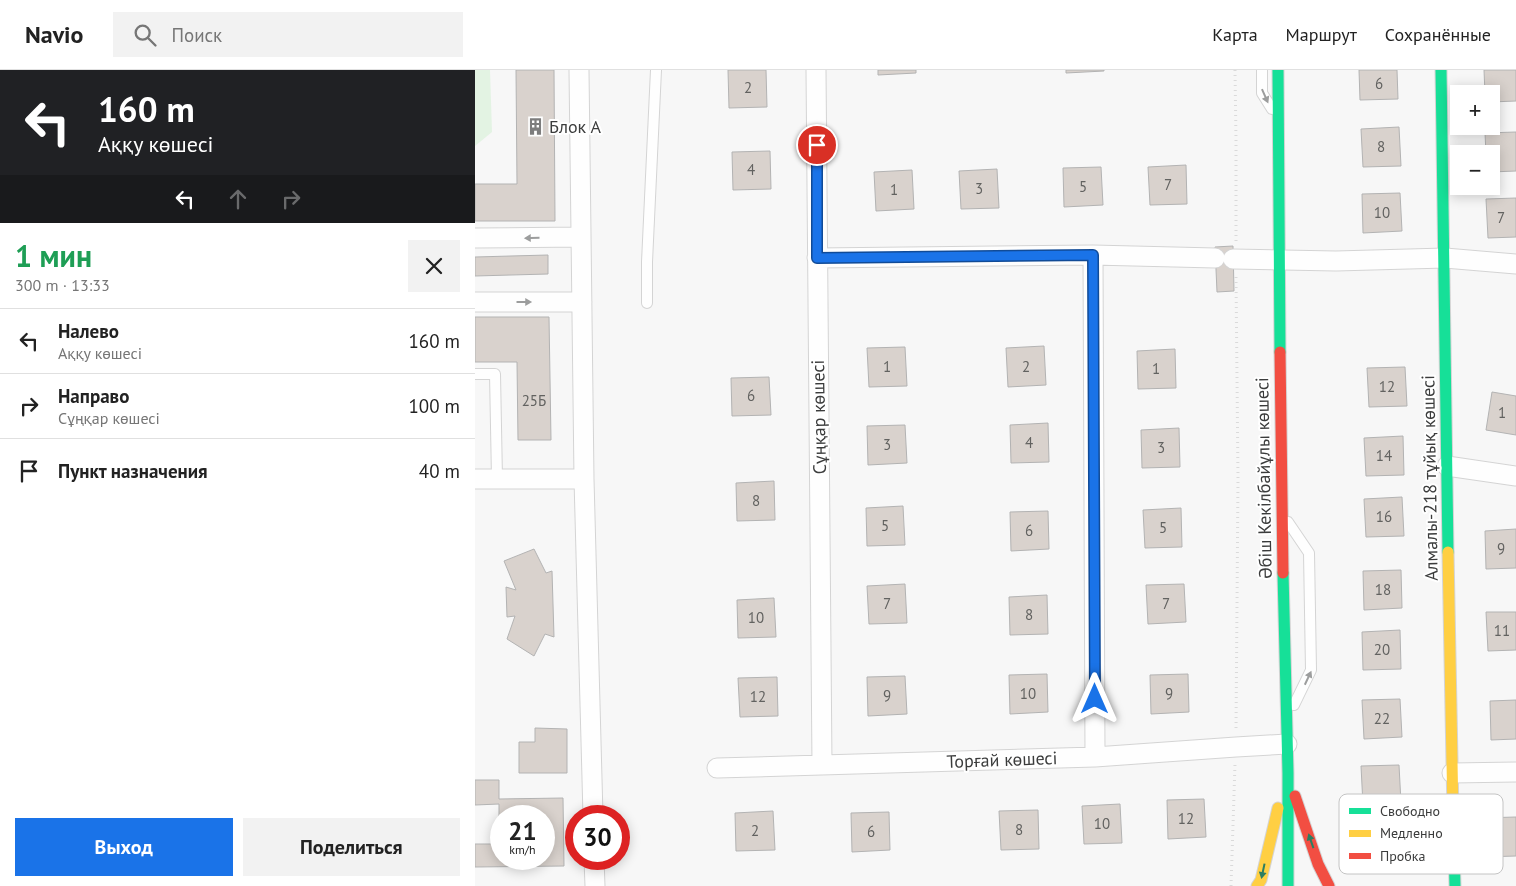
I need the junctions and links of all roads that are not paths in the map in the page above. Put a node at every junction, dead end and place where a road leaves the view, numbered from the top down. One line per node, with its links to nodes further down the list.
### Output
1 (579, 70): 8 (street)
2 (656, 70): 17 (lane)
3 (816, 70): 11 (street, Сұңқар көшесі)
4 (1262, 70): 7 (lane, one-way to 7)
5 (1278, 70): 7 (street, Әбіш Кекілбайұлы көшесі)
6 (1441, 70): 12 (street, Алмалы-218 тұйық көшесі)
7 (1279, 120): 13 (street, Әбіш Кекілбайұлы көшесі)
8 (581, 237): 9 (street, one-way to 9); 16 (street)
9 (475, 238)
10 (1093, 255): 11 (street); 13 (street); 27 (street)
11 (817, 258): 28 (street, Сұңқар көшесі)
12 (1445, 258): 13 (street); 14 (street); 19 (street, Алмалы-218 тұйық көшесі)
13 (1279, 259): 24 (street, Әбіш Кекілбайұлы көшесі)
14 (1516, 264)
15 (475, 302): 16 (street, one-way to 16)
16 (582, 302): 23 (street)
17 (647, 303)
18 (475, 374): 22 (lane)
19 (1447, 466): 20 (street); 32 (street, Алмалы-218 тұйық көшесі)
20 (1516, 476)
21 (475, 479): 22 (street)
22 (497, 479): 23 (street)
23 (584, 480): 34 (street)
24 (1281, 510): 25 (street, Әбіш Кекілбайұлы көшесі); 25 (lane, one-way to 24)
25 (1286, 721): 26 (street, Әбіш Кекілбайұлы көшесі)
26 (1287, 744): 27 (street, Торғай көшесі); 31 (street, Әбіш Кекілбайұлы көшесі)
27 (1095, 757): 28 (street, Торғай көшесі)
28 (822, 765): 29 (street, Торғай көшесі)
29 (717, 768)
30 (1516, 772): 32 (street)
31 (1288, 773): 37 (street, one-way to 37); 38 (street, Әбіш Кекілбайұлы көшесі); 39 (street, one-way to 31)
32 (1452, 773): 33 (street, Алмалы-218 тұйық көшесі)
33 (1453, 794)
34 (593, 805)
35 (594, 870): 36 (street)
36 (595, 886)
37 (1257, 886)
38 (1288, 886)
39 (1329, 886)

